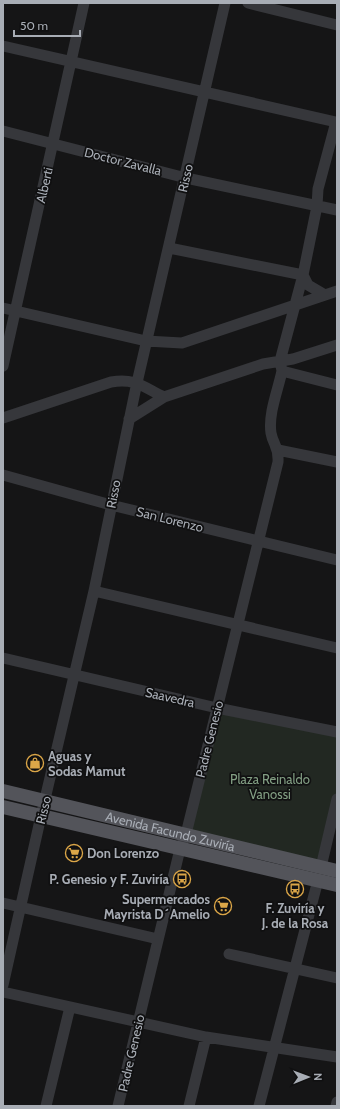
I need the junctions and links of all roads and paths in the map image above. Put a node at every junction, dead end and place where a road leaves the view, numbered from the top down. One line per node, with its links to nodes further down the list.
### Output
1 (84, 3): 6 (street, Alberti)
2 (225, 3): 7 (street, Risso)
3 (248, 3): 4 (street)
4 (337, 25)
5 (3, 46): 6 (street)
6 (71, 62): 7 (street); 10 (street, Alberti)
7 (205, 93): 8 (street); 11 (street, Risso)
8 (336, 122): 12 (street, Padre Genesio)
9 (3, 131): 10 (street, Doctor Zavalla)
10 (54, 144): 11 (street, Doctor Zavalla); 20 (street, Alberti)
11 (186, 178): 12 (street, Doctor Zavalla); 14 (street, Risso)
12 (317, 206): 13 (street, Doctor Zavalla); 15 (street, Padre Genesio)
13 (337, 210)
14 (169, 248): 15 (street); 21 (street, Risso)
15 (303, 275): 17 (street); 18 (street, Padre Genesio)
16 (337, 291): 17 (street)
17 (325, 295): 18 (street)
18 (295, 305): 21 (street); 24 (street, Padre Genesio)
19 (3, 308): 20 (street)
20 (15, 311): 21 (street); 23 (street, Alberti)
21 (146, 341): 25 (street, Risso)
22 (337, 345): 24 (street)
23 (3, 366)
24 (281, 366): 26 (street); 27 (street); 30 (street, Padre Genesio)
25 (137, 382): 27 (street); 28 (street); 29 (street, Risso)
26 (337, 385)
27 (164, 398): 29 (street)
28 (3, 418)
29 (128, 419): 33 (street, Risso)
30 (278, 450): 31 (street); 34 (street, Padre Genesio)
31 (337, 462)
32 (3, 476): 33 (street, San Lorenzo)
33 (111, 505): 34 (street, San Lorenzo); 36 (street, Risso)
34 (258, 541): 35 (street, San Lorenzo); 37 (street, Padre Genesio)
35 (337, 560)
36 (94, 591): 37 (street); 40 (street, Risso)
37 (238, 625): 38 (street); 41 (street, Padre Genesio)
38 (337, 648)
39 (3, 658): 40 (street, Saavedra)
40 (75, 675): 41 (street, Saavedra); 45 (street, Risso)
41 (217, 708): 42 (street, Saavedra); 48 (street, Padre Genesio)
42 (337, 732)
43 (3, 791): 45 (main road, Avenida Facundo Zuviría)
44 (337, 799): 51 (street)
45 (45, 801): 47 (street, Risso); 48 (main road, Avenida Facundo Zuviría)
46 (3, 807): 47 (main road, Avenida Facundo Zuviría)
47 (41, 816): 49 (main road, Avenida Facundo Zuviría); 54 (street, Risso)
48 (186, 834): 49 (street, Padre Genesio); 51 (main road, Avenida Facundo Zuviría)
49 (180, 849): 51 (main road, Avenida Facundo Zuviría); 55 (street, Padre Genesio)
50 (337, 871): 51 (main road, Avenida Facundo Zuviría)
51 (319, 874): 52 (main road, Avenida Facundo Zuviría); 57 (street)
52 (337, 885)
53 (3, 903): 54 (street)
54 (20, 907): 55 (street); 59 (street, Risso)
55 (158, 939): 62 (street, Padre Genesio)
56 (230, 954): 57 (street)
57 (296, 969): 58 (street); 64 (street)
58 (337, 978)
59 (3, 985)
60 (3, 992): 61 (street)
61 (70, 1007): 62 (street); 67 (street)
62 (139, 1021): 63 (street); 68 (street, Padre Genesio)
63 (206, 1037): 64 (street); 69 (street)
64 (273, 1048): 65 (street); 70 (street)
65 (337, 1057)
66 (337, 1102): 71 (street)
67 (46, 1106)
68 (118, 1106)
69 (189, 1106)
70 (259, 1106)
71 (336, 1106)

